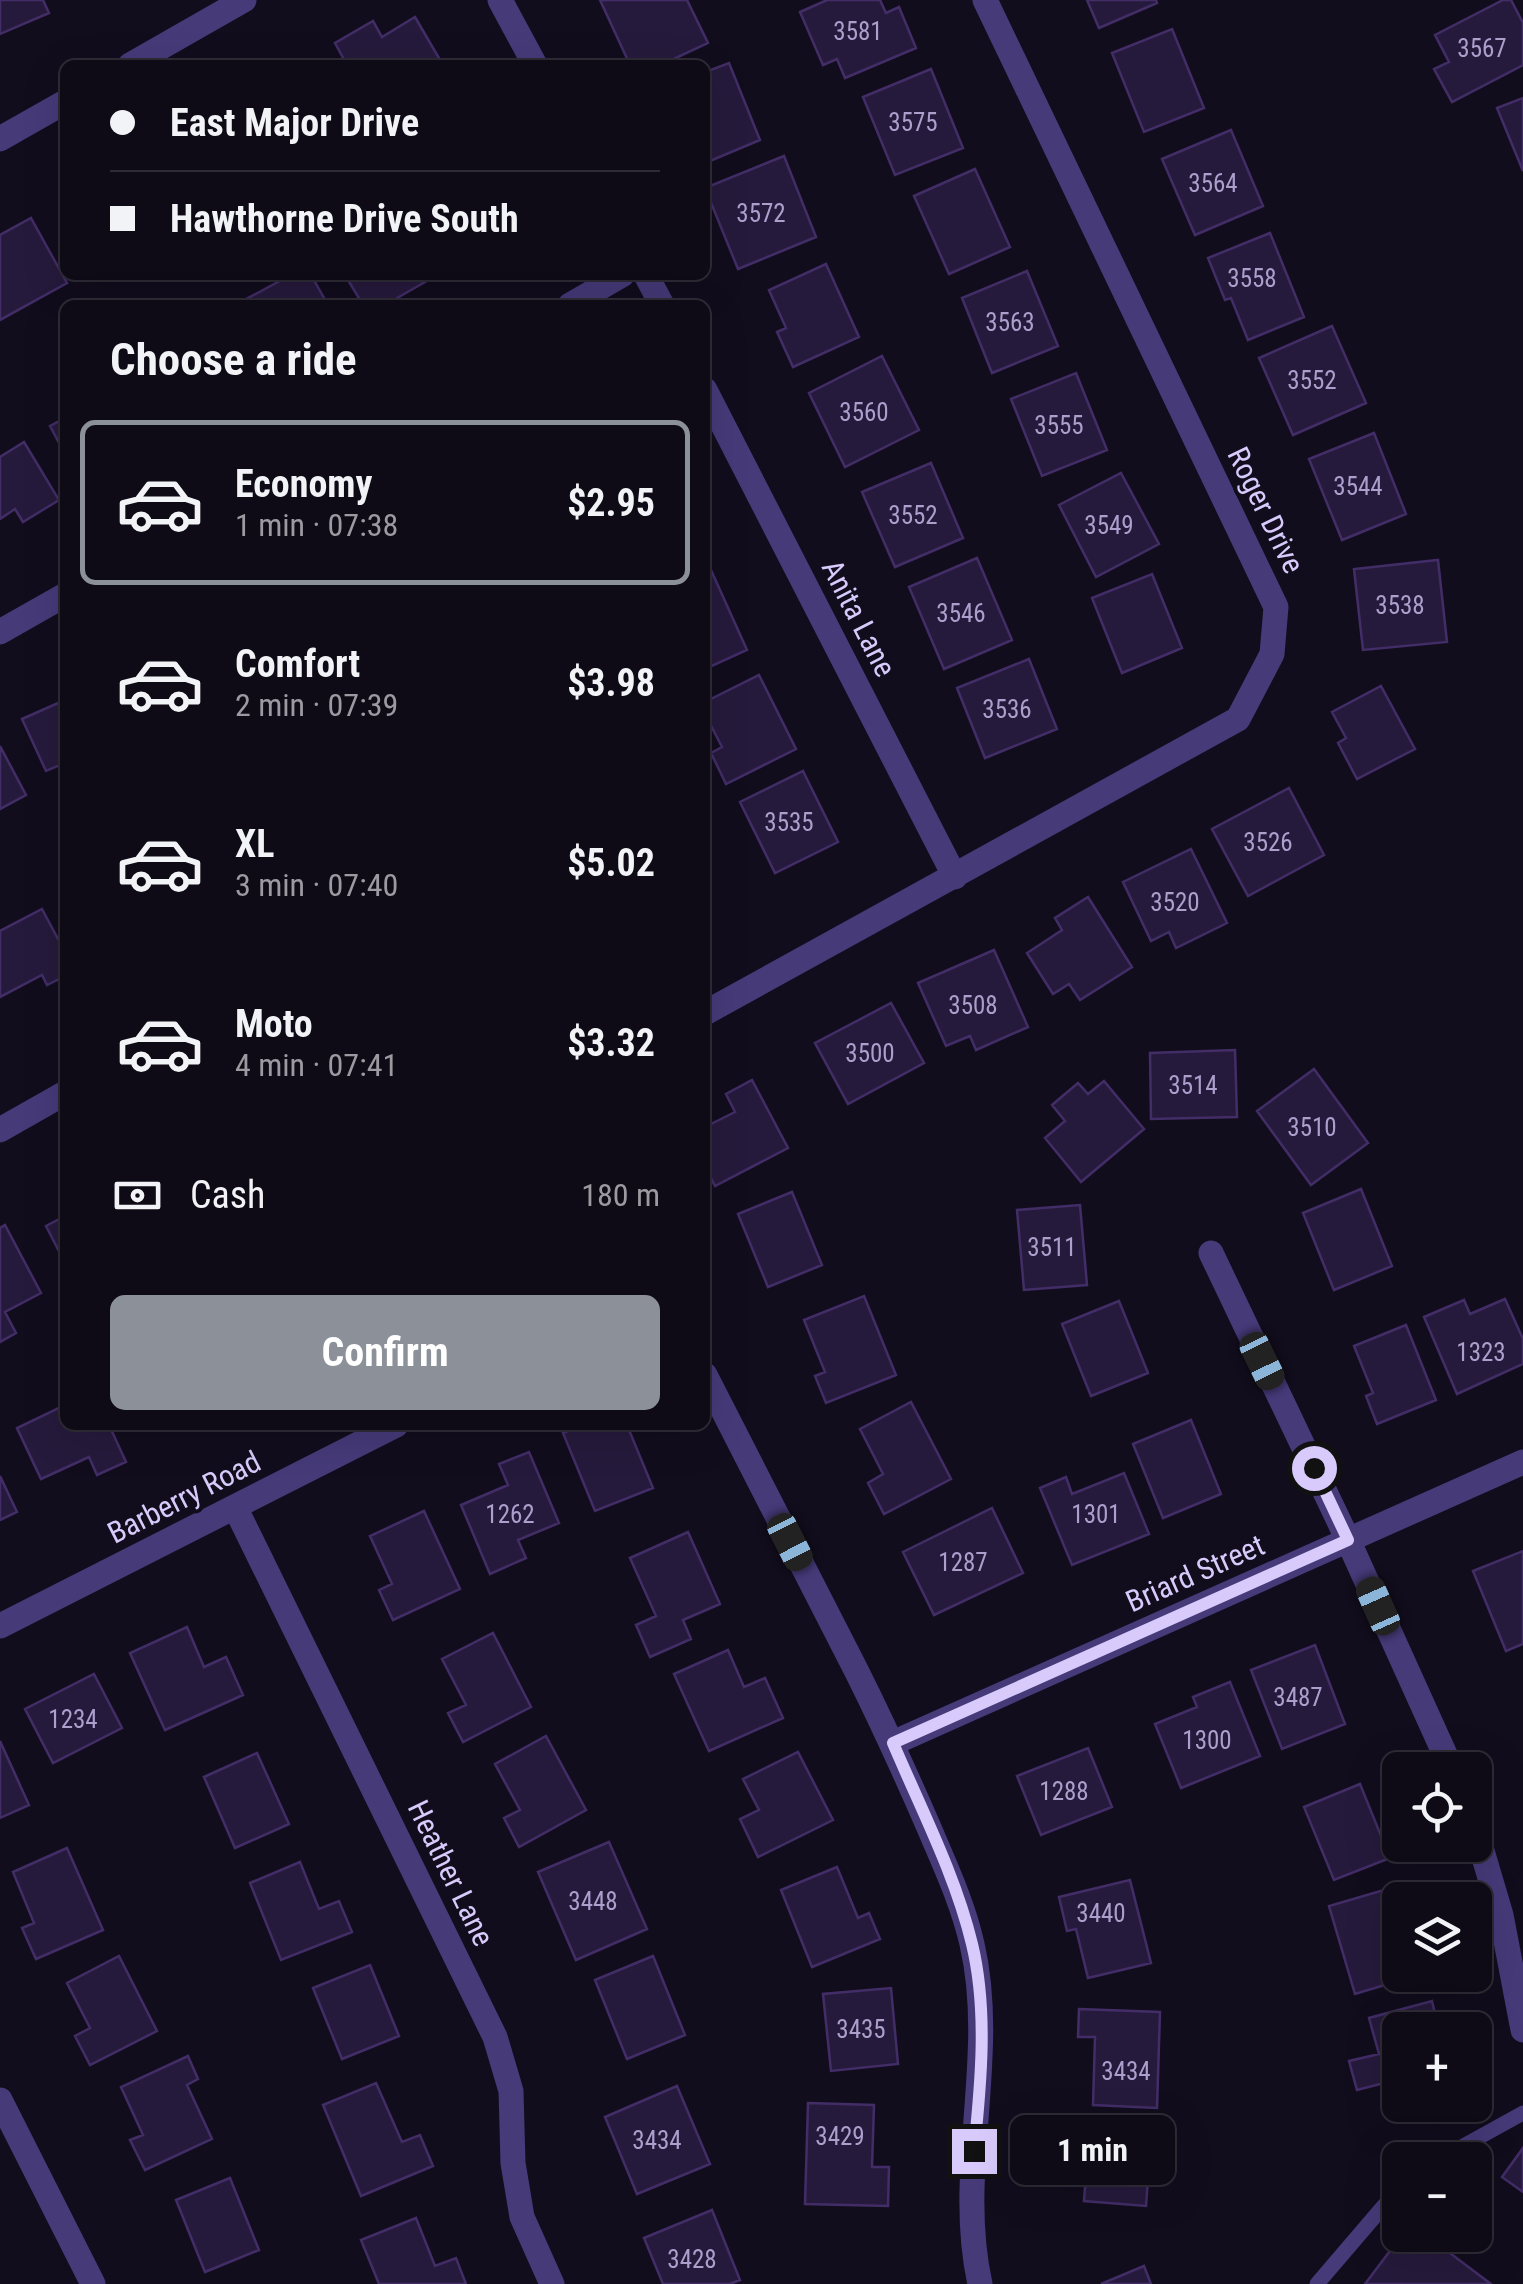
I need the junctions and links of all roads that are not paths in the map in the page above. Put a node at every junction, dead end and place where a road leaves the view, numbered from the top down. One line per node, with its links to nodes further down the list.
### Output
1 (244, 0): 4 (street)
2 (500, 0): 5 (street)
3 (985, 0): 13 (street, Roger Drive)
4 (139, 60)
5 (531, 60)
6 (60, 105): 7 (street)
7 (0, 139)
8 (613, 280): 9 (street)
9 (579, 300)
10 (710, 400): 13 (street, Anita Lane)
11 (60, 598): 12 (street)
12 (0, 632)
13 (955, 877): 14 (street, Roger Drive)
14 (710, 1010)
15 (60, 1096): 16 (street)
16 (0, 1130)
17 (1211, 1253): 22 (street)
18 (710, 1384): 24 (street)
19 (386, 1430): 21 (street, Barberry Road)
20 (1523, 1462): 22 (street, Briard Street)
21 (235, 1508): 23 (street, Barberry Road); 33 (street, Heather Lane)
22 (1348, 1540): 24 (street, Briard Street); 25 (street)
23 (0, 1626)
24 (893, 1743): 34 (street)
25 (1444, 1752)
26 (1486, 1862): 27 (street)
27 (1523, 2030)
28 (0, 2100): 32 (street)
29 (1523, 2113): 30 (lane)
30 (1471, 2142)
31 (1382, 2208): 35 (lane)
32 (93, 2284)
33 (552, 2284)
34 (980, 2284)
35 (1317, 2284)

